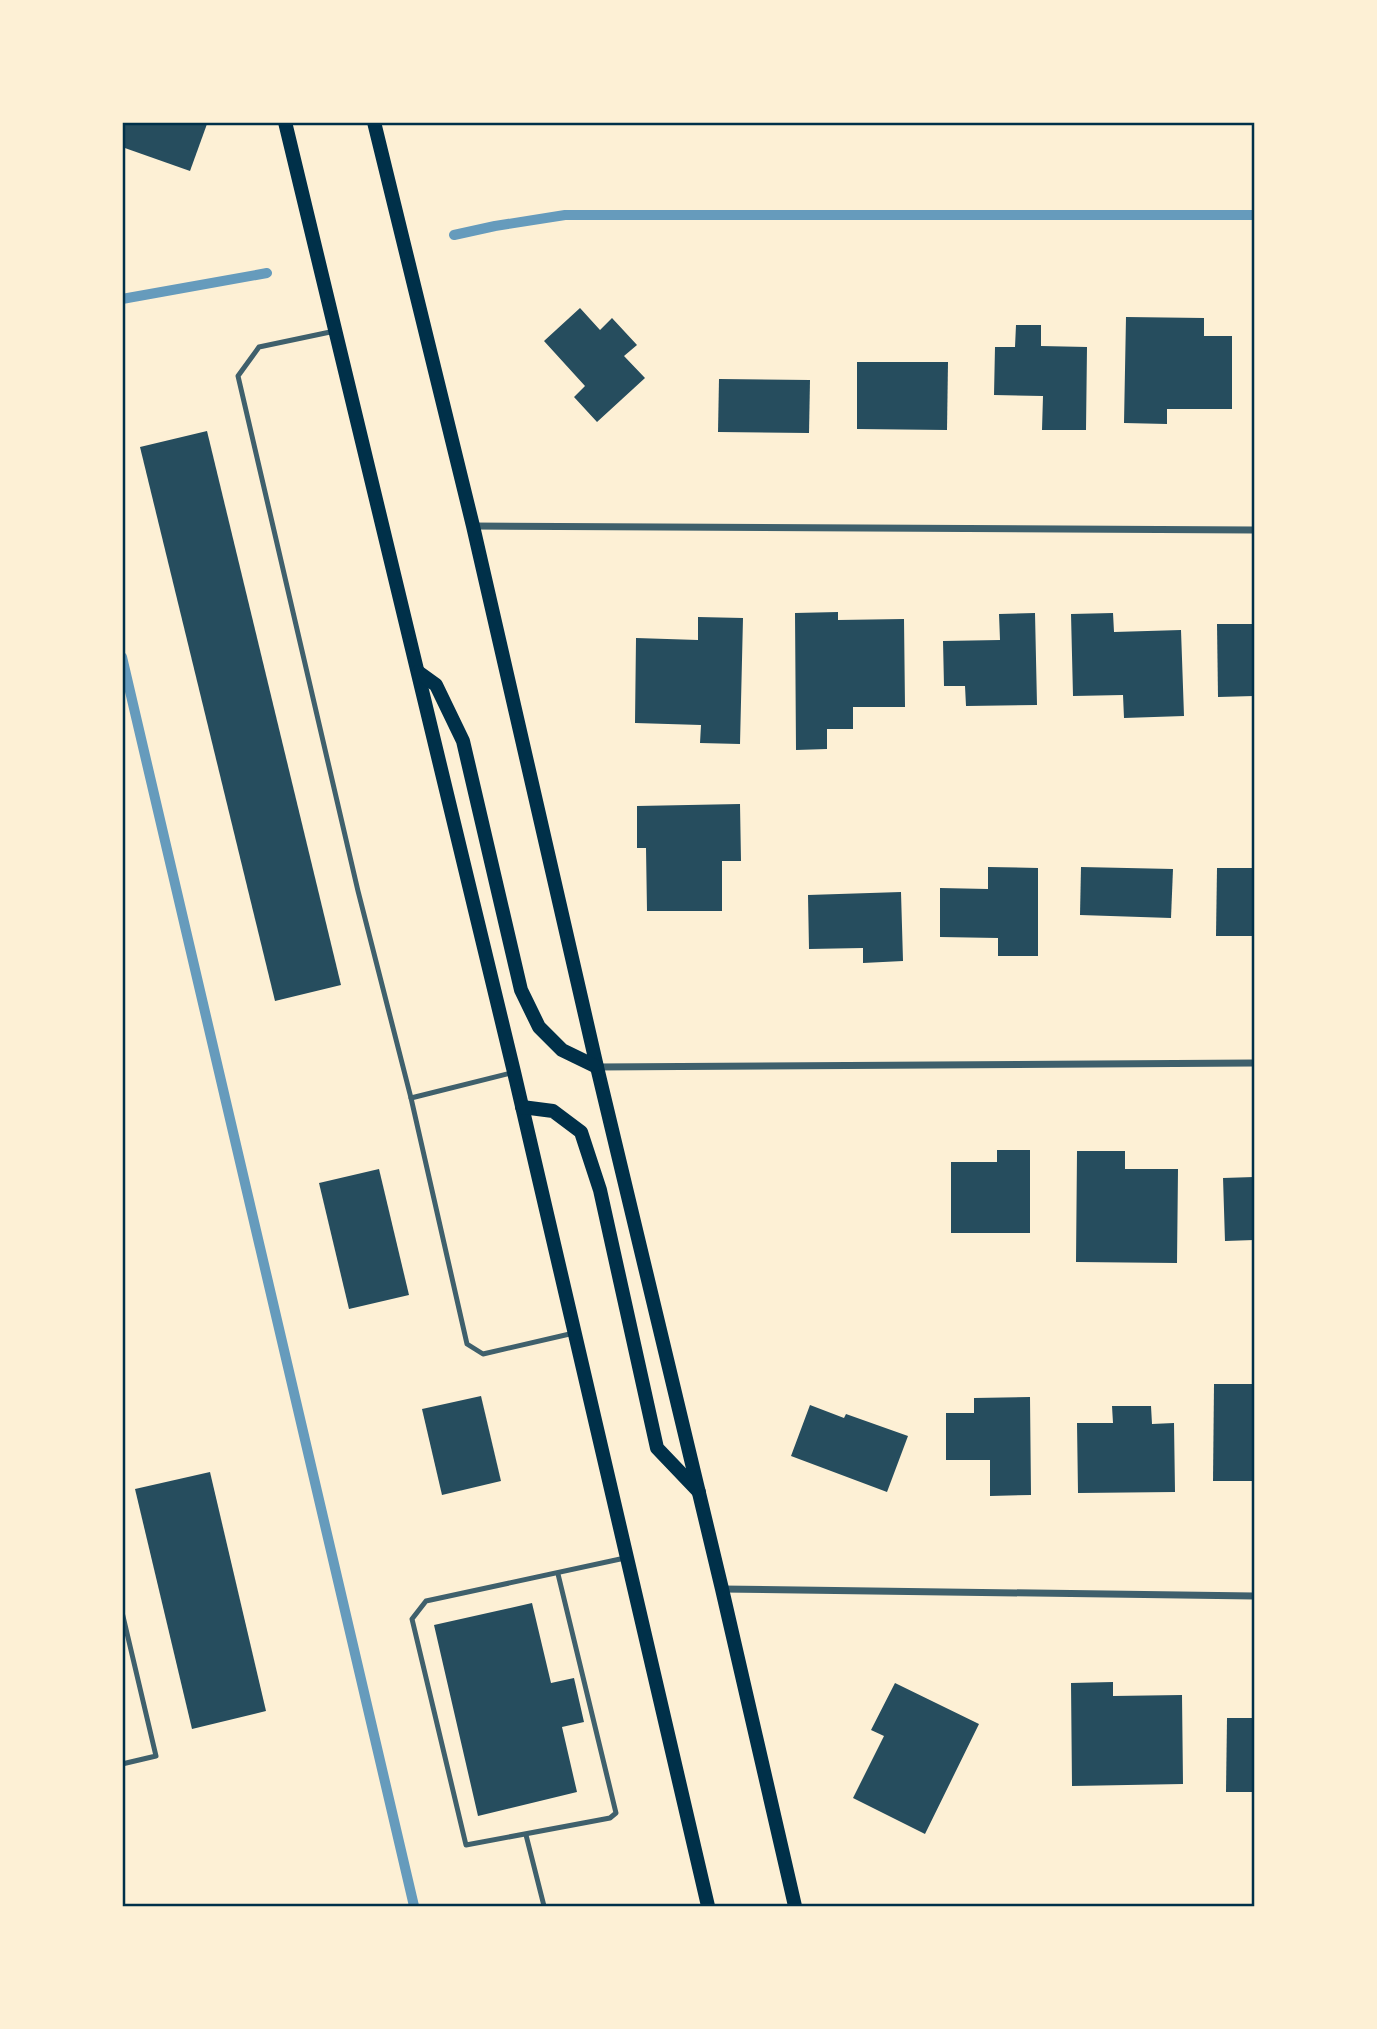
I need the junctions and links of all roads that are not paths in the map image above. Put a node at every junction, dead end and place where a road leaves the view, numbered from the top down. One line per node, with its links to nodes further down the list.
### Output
1 (285, 122): 3 (main road)
2 (374, 122): 4 (main road)
3 (335, 331): 6 (main road); 10 (lane)
4 (473, 526): 5 (street); 8 (main road)
5 (1255, 530)
6 (418, 672): 8 (main road); 9 (main road)
7 (1255, 1063): 8 (street)
8 (597, 1067): 13 (main road)
9 (514, 1072): 10 (lane); 11 (main road)
10 (411, 1098): 12 (lane)
11 (522, 1107): 12 (main road); 13 (main road)
12 (576, 1333): 14 (main road)
13 (699, 1493): 16 (main road)
14 (628, 1558): 15 (lane); 22 (main road)
15 (558, 1574): 20 (lane); 20 (lane)
16 (722, 1589): 17 (street); 23 (main road)
17 (1255, 1596)
18 (122, 1612): 19 (lane)
19 (122, 1764)
20 (526, 1835): 21 (lane)
21 (544, 1906)
22 (708, 1906)
23 (795, 1906)

